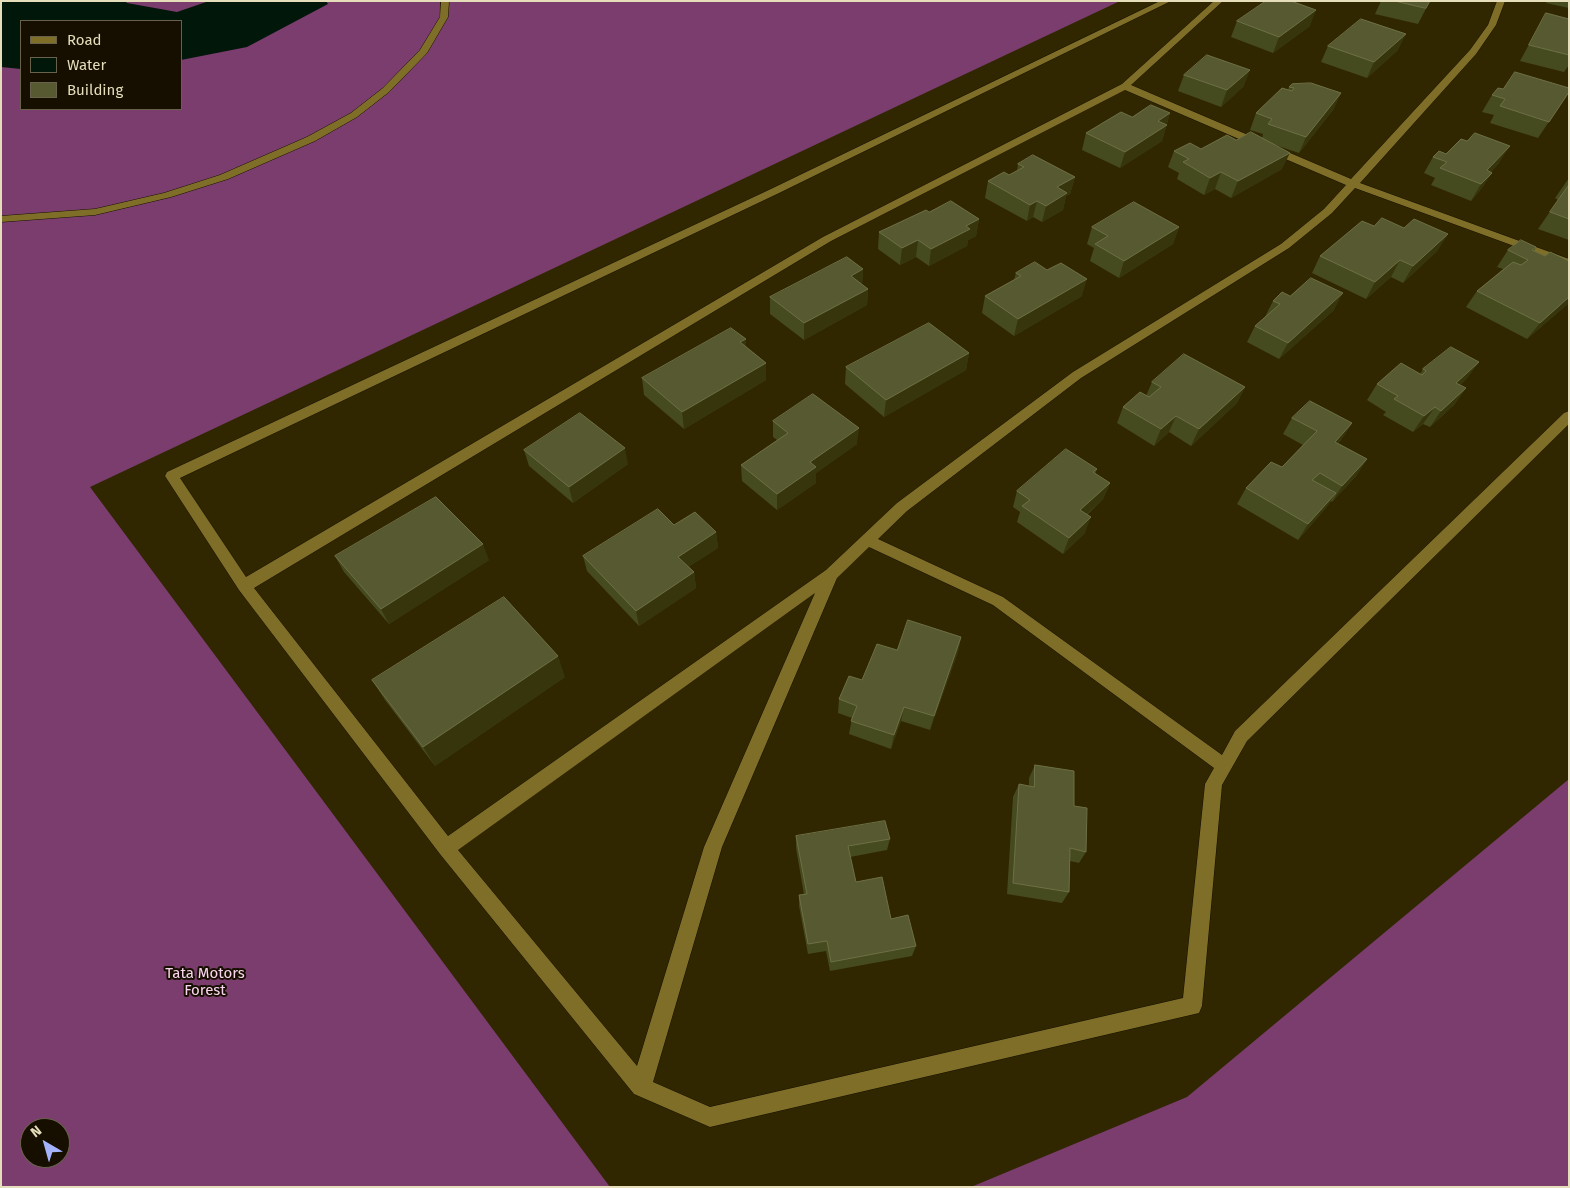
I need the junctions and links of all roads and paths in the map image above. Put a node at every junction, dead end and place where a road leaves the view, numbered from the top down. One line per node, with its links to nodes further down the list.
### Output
1 (445, 1): 7 (street)
2 (1167, 1): 12 (street)
3 (1219, 1): 5 (street)
4 (1501, 1): 6 (street)
5 (1125, 86): 6 (street); 12 (street)
6 (1352, 184): 8 (street); 10 (street)
7 (1, 219)
8 (1569, 263)
9 (1569, 416): 13 (street)
10 (868, 540): 11 (street); 13 (street)
11 (831, 574): 14 (street); 15 (street)
12 (244, 586): 14 (street)
13 (1224, 766): 15 (street)
14 (446, 848): 15 (street)
15 (640, 1087)

